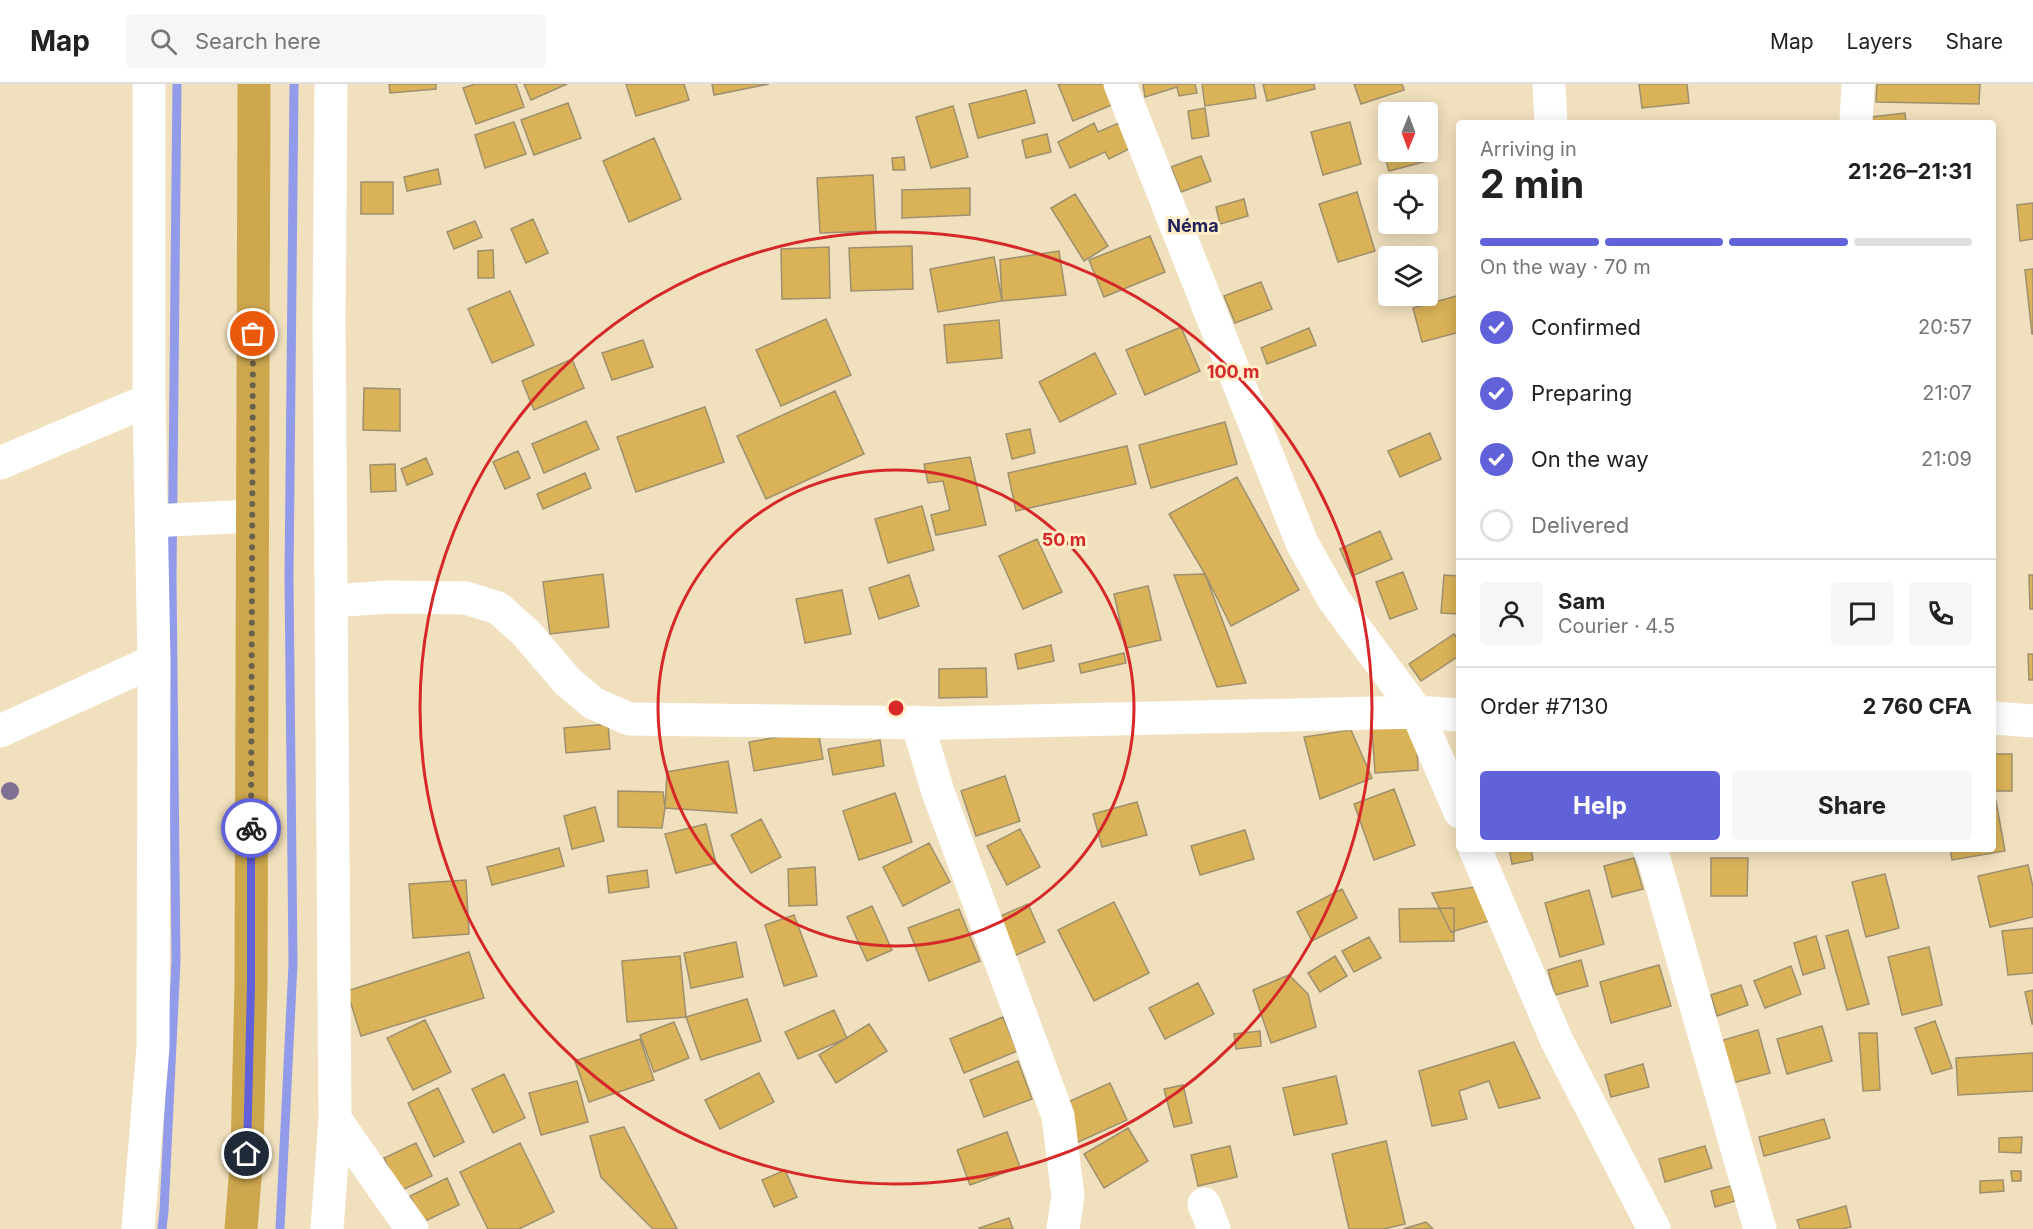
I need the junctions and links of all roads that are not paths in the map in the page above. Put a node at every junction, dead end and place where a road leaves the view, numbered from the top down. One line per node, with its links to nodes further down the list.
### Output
1 (149, 84): 9 (street)
2 (254, 84): 11 (highway)
3 (331, 84): 13 (street)
4 (1120, 84): 15 (street)
5 (1549, 84): 7 (street)
6 (1858, 84): 8 (street)
7 (1551, 120)
8 (1856, 120)
9 (149, 400): 10 (street); 12 (street)
10 (0, 463)
11 (252, 516): 12 (street); 26 (highway)
12 (151, 520): 14 (street)
13 (332, 601): 19 (street); 24 (street)
14 (154, 661): 20 (street); 25 (street)
15 (1417, 712): 16 (street); 19 (street); 21 (street)
16 (1456, 715)
17 (1996, 718): 18 (street)
18 (2033, 721)
19 (917, 723): 29 (street)
20 (0, 731)
21 (1456, 803)
22 (1476, 852): 30 (street)
23 (1650, 852): 31 (street)
24 (335, 1119): 27 (street); 28 (street)
25 (138, 1229)
26 (241, 1229)
27 (327, 1229)
28 (412, 1229)
29 (1062, 1229)
30 (1654, 1229)
31 (1760, 1229)

